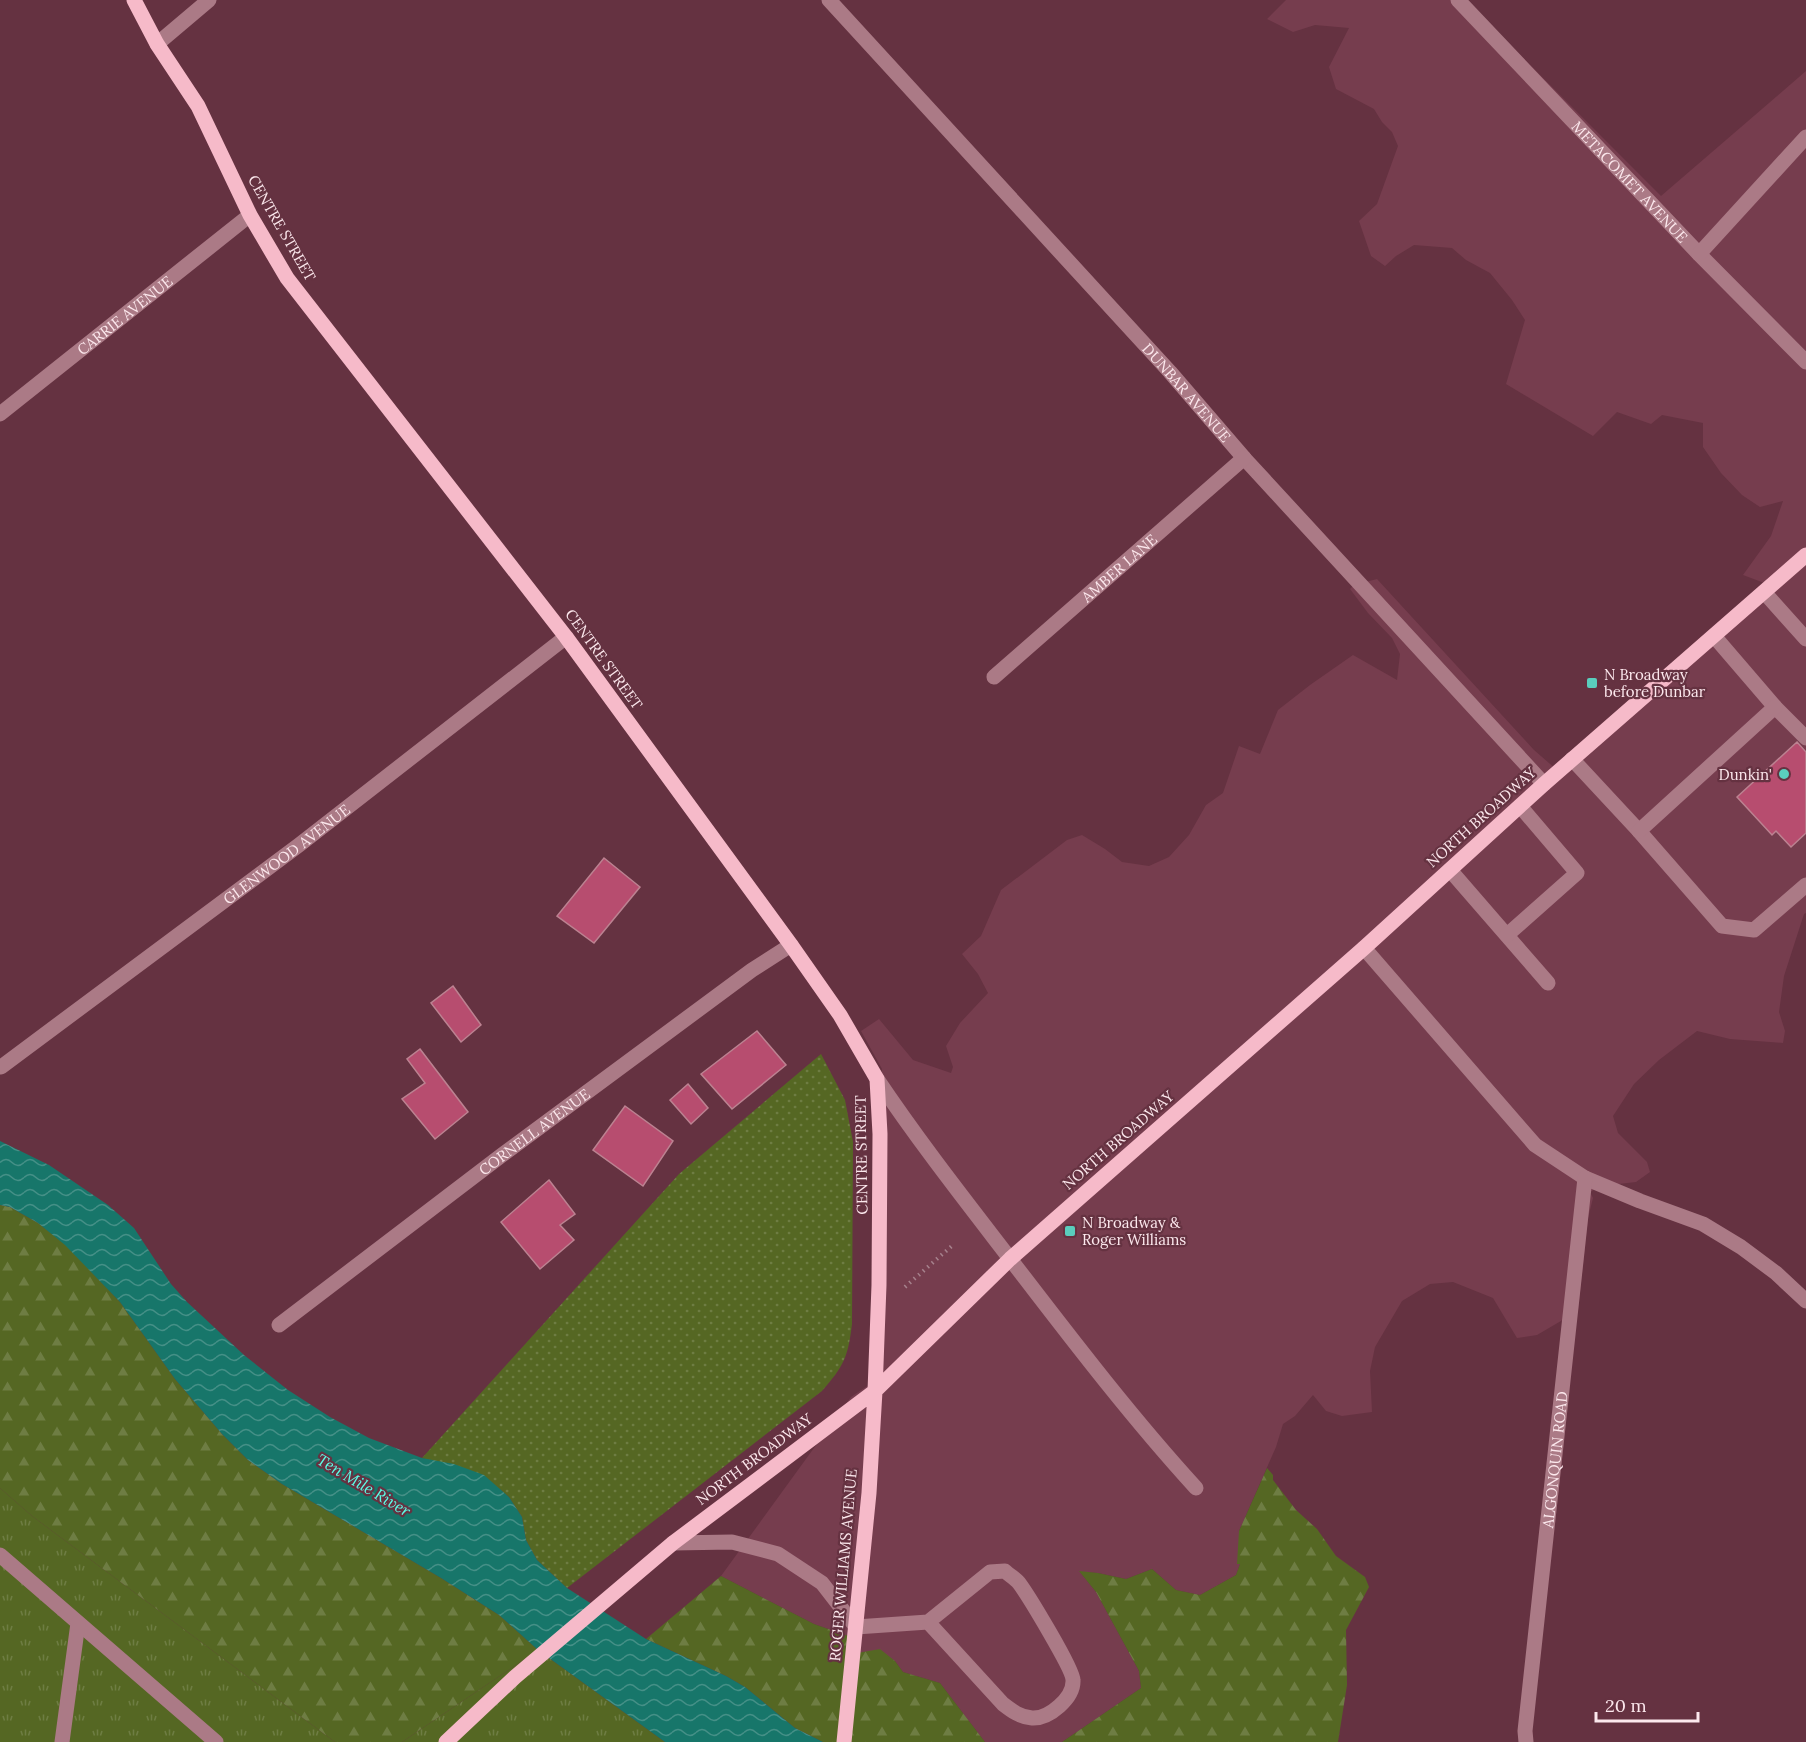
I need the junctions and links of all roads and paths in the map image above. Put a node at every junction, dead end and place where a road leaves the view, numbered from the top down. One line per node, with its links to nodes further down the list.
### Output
1 (134, 0): 5 (main road, CENTRE STREET)
2 (209, 0): 5 (street)
3 (829, 0): 11 (street, DUNBAR AVENUE)
4 (1458, 0): 8 (street, METACOMET AVENUE)
5 (157, 44): 7 (main road, CENTRE STREET)
6 (1806, 137): 8 (street)
7 (250, 215): 10 (street, CARRIE AVENUE); 15 (main road, CENTRE STREET)
8 (1699, 254): 9 (street, METACOMET AVENUE)
9 (1806, 363)
10 (0, 414)
11 (1244, 458): 17 (street, AMBER LANE); 21 (street, DUNBAR AVENUE)
12 (1806, 555): 13 (main road, NORTH BROADWAY)
13 (1764, 592): 14 (main road, NORTH BROADWAY); 16 (street)
14 (1714, 636): 18 (street); 20 (main road, NORTH BROADWAY)
15 (566, 637): 27 (main road, CENTRE STREET); 30 (street, GLENWOOD AVENUE)
16 (1806, 639)
17 (994, 677)
18 (1775, 707): 19 (street); 23 (street)
19 (1806, 738)
20 (1572, 759): 21 (main road, NORTH BROADWAY); 23 (street)
21 (1544, 784): 22 (main road, NORTH BROADWAY)
22 (1520, 806): 24 (main road, NORTH BROADWAY); 26 (street)
23 (1639, 831): 25 (street)
24 (1450, 870): 26 (street); 28 (main road, NORTH BROADWAY)
25 (1806, 885)
26 (1507, 935): 29 (street)
27 (791, 945): 31 (main road, CENTRE STREET); 37 (street, CORNELL AVENUE)
28 (1364, 948): 32 (street); 34 (main road, NORTH BROADWAY)
29 (1548, 983)
30 (2, 1067)
31 (877, 1079): 34 (street); 38 (main road, CENTRE STREET)
32 (1585, 1178): 36 (street); 49 (street, ALGONQUIN ROAD)
33 (954, 1244): 35 (path)
34 (1010, 1260): 38 (main road, NORTH BROADWAY); 39 (street)
35 (904, 1287)
36 (1806, 1301)
37 (279, 1325)
38 (875, 1391): 40 (main road, NORTH BROADWAY); 44 (main road, ROGER WILLIAMS AVENUE)
39 (1196, 1488)
40 (673, 1543): 44 (street); 47 (main road, NORTH BROADWAY)
41 (0, 1555): 43 (street)
42 (928, 1622): 42 (street); 44 (street)
43 (78, 1623): 45 (street); 46 (street)
44 (856, 1627): 48 (main road, ROGER WILLIAMS AVENUE)
45 (62, 1742)
46 (216, 1742)
47 (446, 1742)
48 (844, 1742)
49 (1526, 1742)

